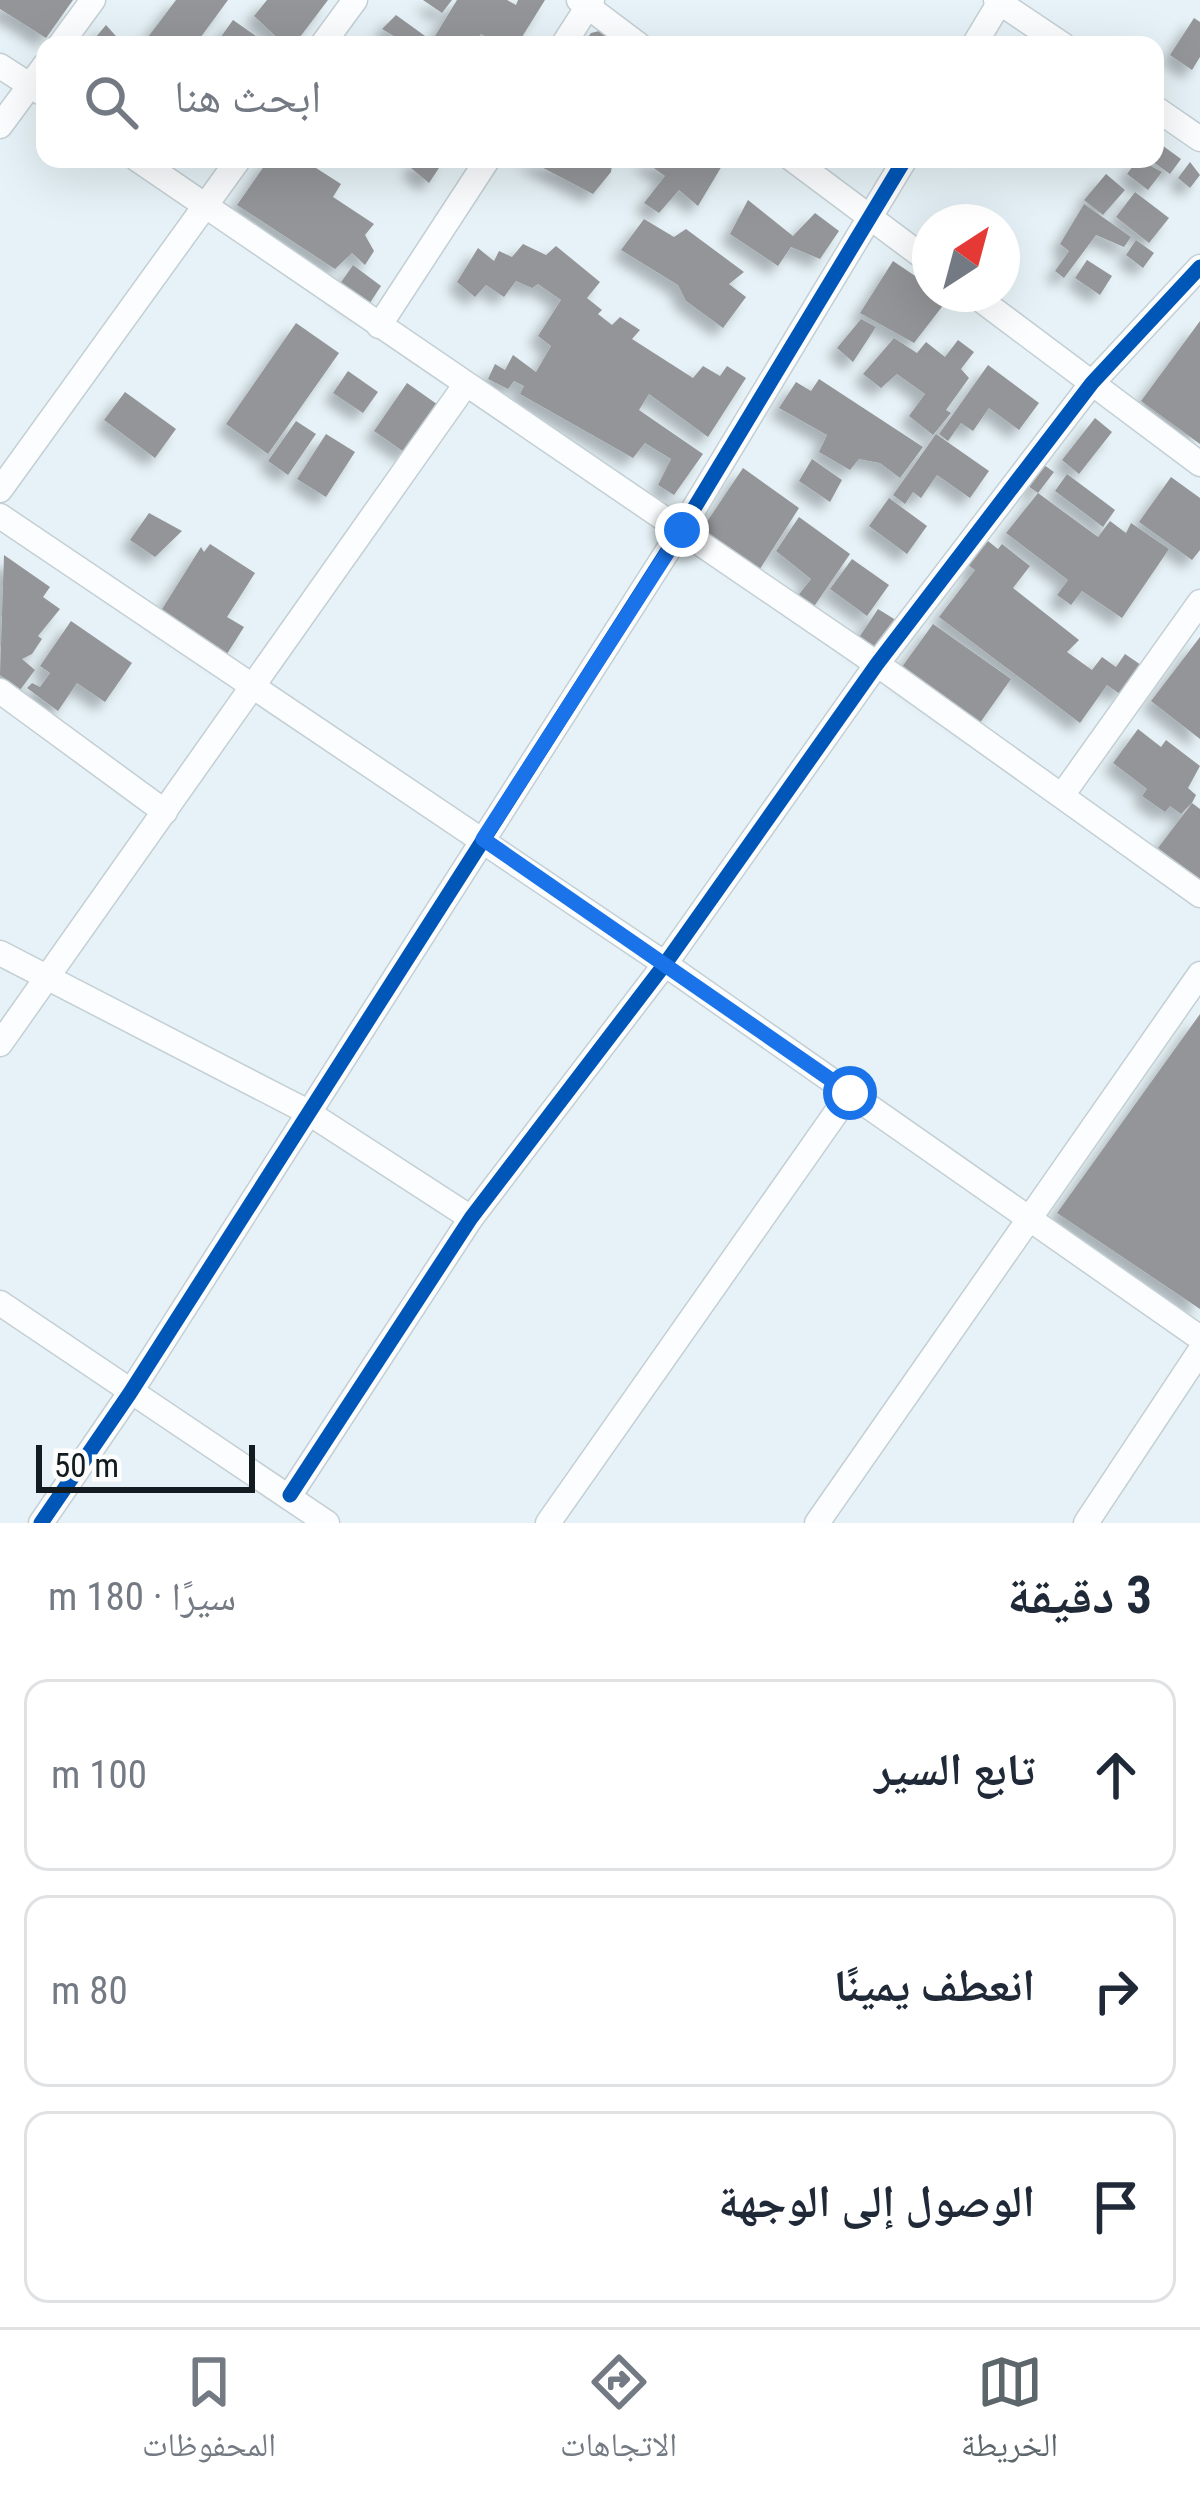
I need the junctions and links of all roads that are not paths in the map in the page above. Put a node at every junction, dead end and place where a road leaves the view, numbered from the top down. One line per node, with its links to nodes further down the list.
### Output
1 (93, 0): 5 (street)
2 (355, 0): 6 (street)
3 (999, 1): 9 (street); 10 (street)
4 (586, 2): 7 (street); 8 (street)
5 (67, 36)
6 (329, 36)
7 (568, 36)
8 (628, 36)
9 (979, 36)
10 (1050, 36)
11 (0, 66): 12 (street)
12 (36, 80)
13 (36, 86): 15 (street)
14 (1164, 114): 16 (street)
15 (0, 126)
16 (1200, 139)
17 (150, 168): 22 (street)
18 (232, 168): 22 (street)
19 (482, 168): 27 (street)
20 (803, 168): 23 (street)
21 (900, 168): 23 (street)
22 (205, 206): 27 (street); 31 (street)
23 (870, 218): 24 (street); 33 (street)
24 (912, 249)
25 (1200, 267): 28 (street)
26 (997, 312): 28 (street)
27 (380, 326): 29 (street)
28 (1092, 383): 30 (street); 35 (street)
29 (466, 384): 33 (street); 36 (street)
30 (1200, 464)
31 (0, 490)
32 (0, 516): 36 (street)
33 (682, 530): 35 (street); 40 (street)
34 (1200, 602): 38 (street)
35 (878, 664): 38 (street); 43 (street)
36 (256, 687): 39 (street); 40 (street)
37 (0, 691): 39 (street)
38 (1063, 794): 41 (street)
39 (165, 812): 45 (street)
40 (483, 839): 43 (street); 48 (street)
41 (1200, 895)
42 (0, 953): 45 (street)
43 (665, 964): 47 (street); 49 (street)
44 (1200, 974): 50 (street)
45 (45, 976): 46 (street); 48 (street)
46 (0, 1044)
47 (850, 1093): 50 (street); 58 (street)
48 (306, 1111): 49 (street); 54 (street)
49 (470, 1218): 55 (street)
50 (1030, 1222): 52 (street); 59 (street)
51 (0, 1303): 54 (street)
52 (1200, 1338)
53 (1200, 1351): 60 (street)
54 (130, 1394): 55 (street); 56 (street)
55 (290, 1496): 57 (street)
56 (41, 1523)
57 (327, 1523)
58 (548, 1523)
59 (817, 1523)
60 (1086, 1523)

